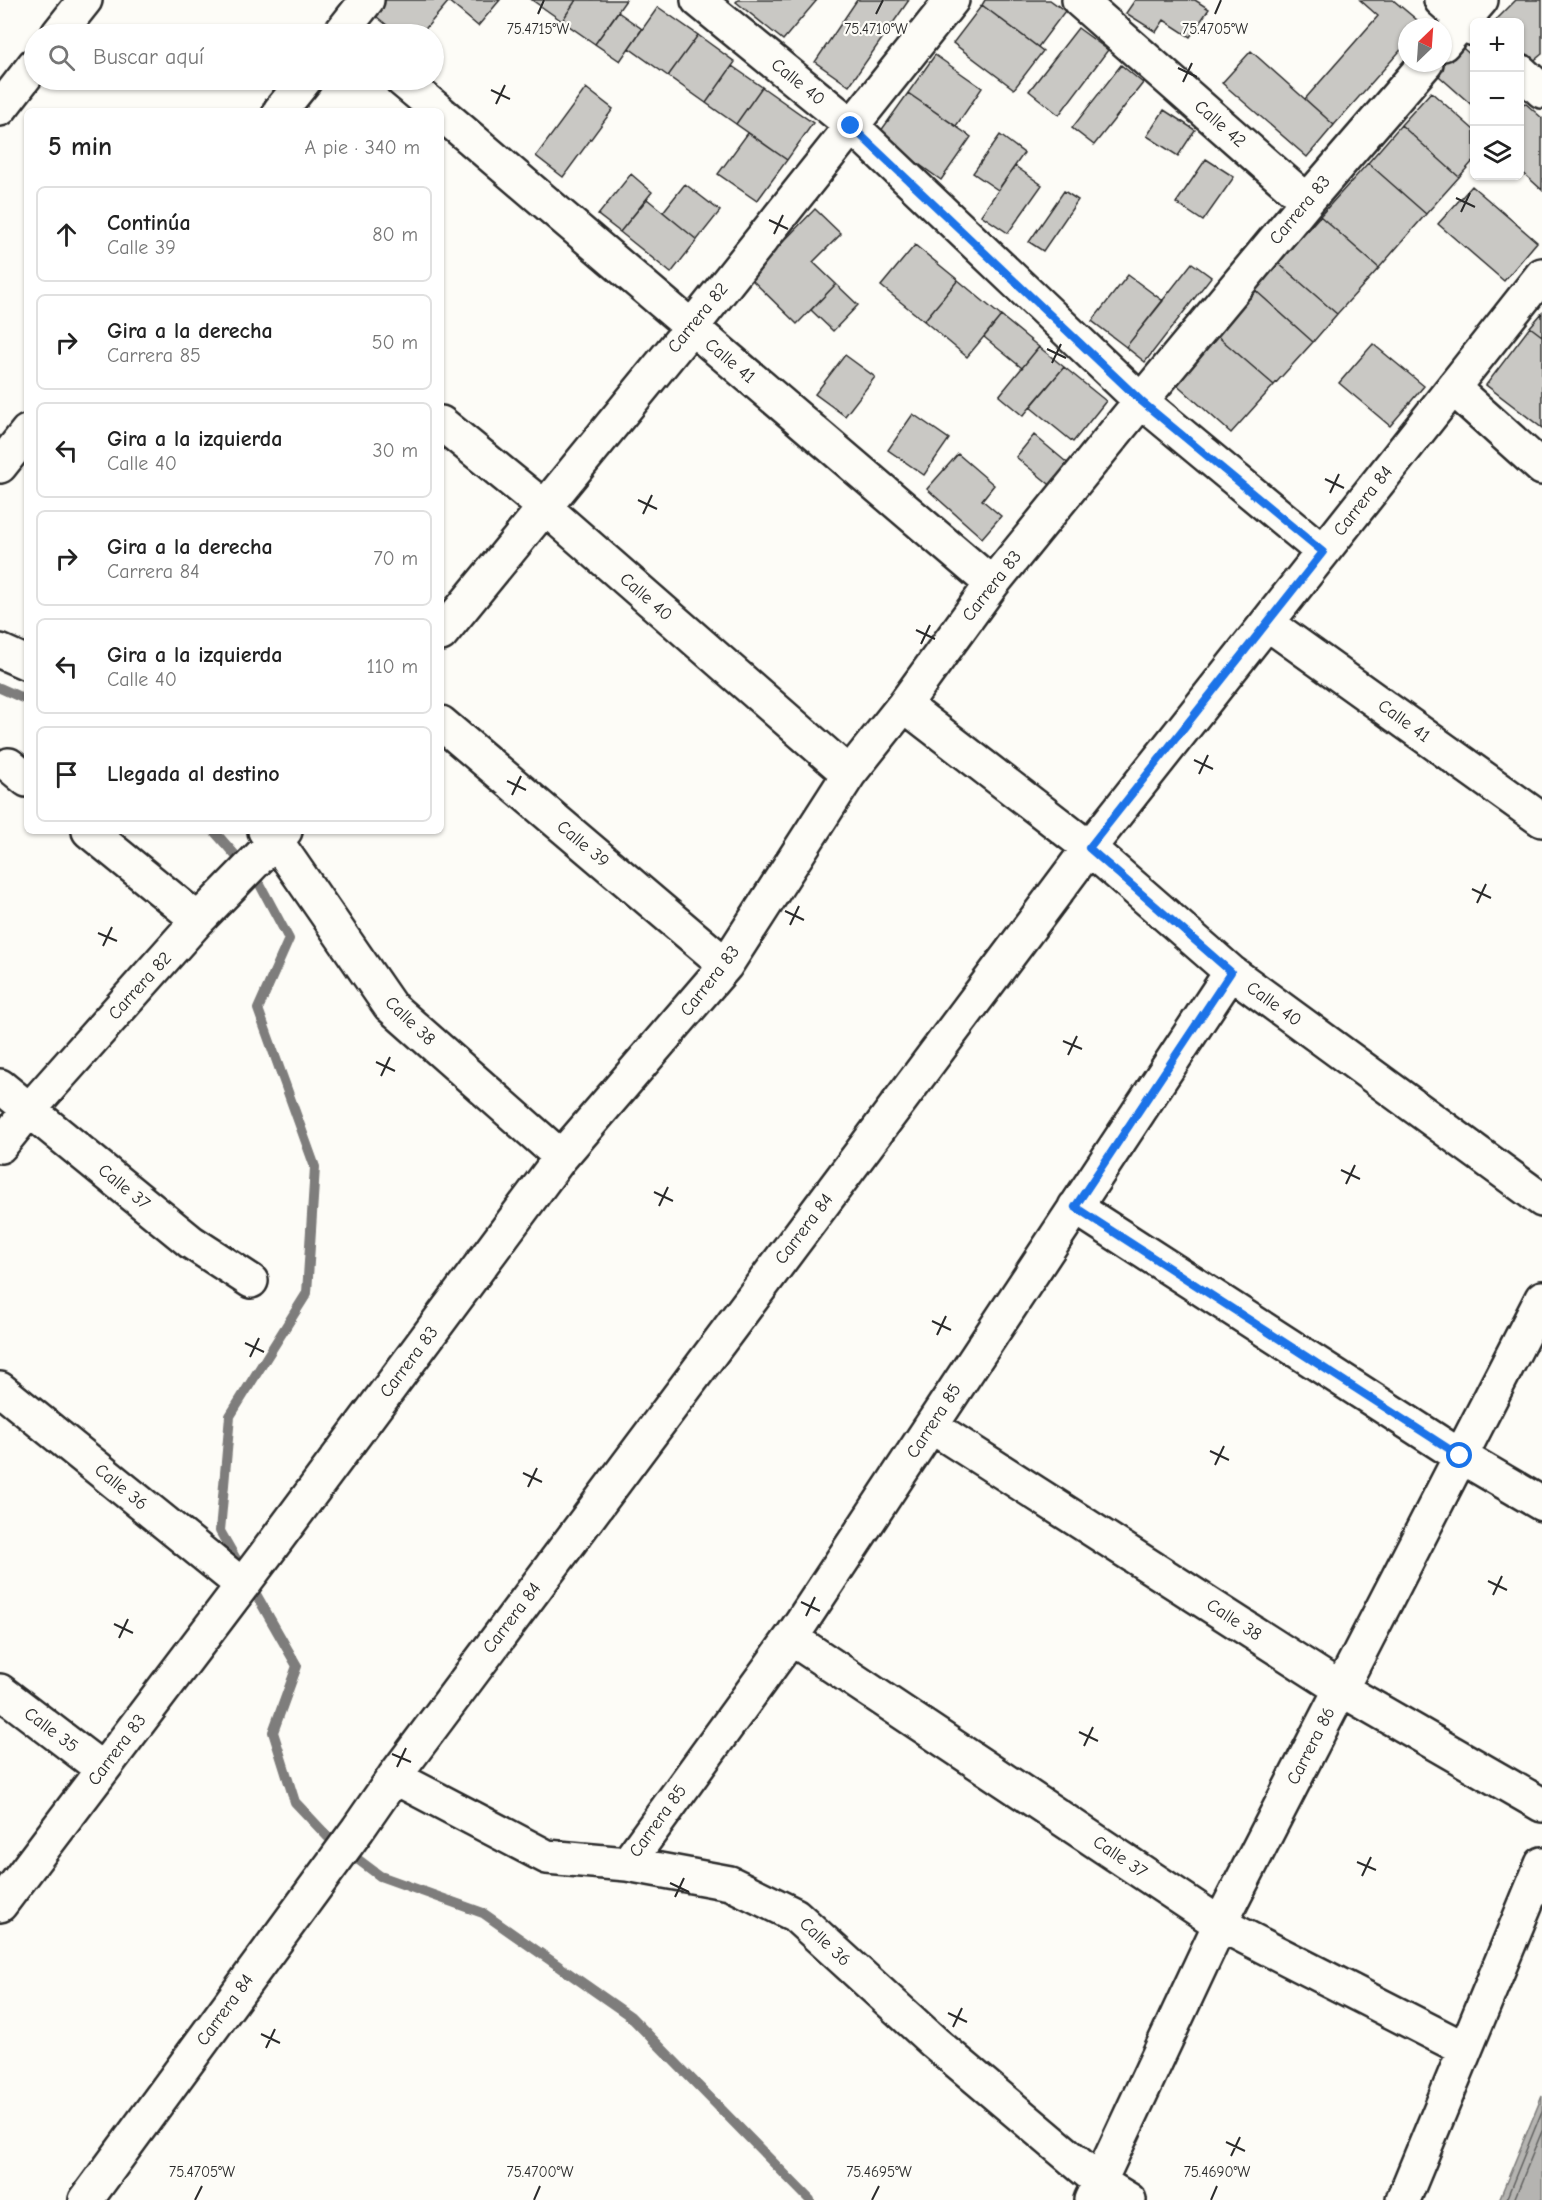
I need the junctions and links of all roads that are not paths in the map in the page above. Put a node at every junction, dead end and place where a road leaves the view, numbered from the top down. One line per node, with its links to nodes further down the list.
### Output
1 (85, 0): 6 (street)
2 (368, 0): 7 (street)
3 (698, 0): 18 (street, Calle 40)
4 (952, 0): 18 (street, Carrera 82)
5 (1079, 0): 19 (street, Calle 42)
6 (66, 24)
7 (351, 24)
8 (1418, 72): 19 (street, Carrera 83)
9 (1521, 72): 13 (street)
10 (24, 78): 16 (street)
11 (297, 90): 14 (street)
12 (414, 90): 15 (street, Calle 41)
13 (1542, 91)
14 (282, 108)
15 (435, 108)
16 (0, 109)
17 (444, 115): 21 (street, Calle 41)
18 (851, 126): 21 (street, Carrera 82); 23 (street, Calle 40)
19 (1307, 201): 23 (street, Carrera 83)
20 (1542, 275): 22 (street, Carrera 84)
21 (691, 328): 28 (street, Carrera 82); 30 (street, Calle 41)
22 (1453, 387): 27 (street); 29 (street, Carrera 84)
23 (1141, 401): 29 (street, Calle 40); 30 (street, Carrera 83)
24 (444, 425): 28 (street, Calle 40)
25 (24, 436): 26 (street)
26 (0, 466)
27 (1542, 468)
28 (544, 507): 32 (street, Carrera 82); 37 (street, Calle 40)
29 (1323, 552): 31 (street, Carrera 84)
30 (992, 584): 35 (street, Carrera 83)
31 (1266, 623): 38 (street, Calle 41); 41 (street, Carrera 84)
32 (444, 630)
33 (0, 651): 34 (street)
34 (24, 662)
35 (904, 705): 37 (street, Carrera 83); 41 (street, Calle 40)
36 (444, 726): 43 (street, Calle 39)
37 (849, 774): 43 (street, Carrera 83)
38 (1542, 820)
39 (93, 834): 42 (street)
40 (273, 839): 42 (street, Carrera 82); 48 (street, Calle 38)
41 (1089, 848): 44 (street, Calle 40); 62 (street, Carrera 84)
42 (198, 920): 46 (street, Carrera 82)
43 (726, 965): 48 (street, Carrera 83)
44 (1231, 972): 49 (street, Calle 40); 50 (street, Carrera 85)
45 (0, 1086): 46 (street, Calle 37)
46 (30, 1109): 47 (street, Carrera 82); 51 (street, Calle 37)
47 (0, 1146)
48 (561, 1157): 57 (street, Carrera 83)
49 (1542, 1200)
50 (1075, 1207): 54 (street, Carrera 85); 55 (street)
51 (251, 1281)
52 (1542, 1298): 55 (street, Carrera 86)
53 (0, 1389): 57 (street, Calle 36)
54 (931, 1426): 58 (street, Carrera 85); 59 (street, Calle 38)
55 (1460, 1456): 56 (street); 59 (street, Carrera 86)
56 (1542, 1504)
57 (244, 1583): 61 (street, Carrera 83)
58 (791, 1638): 64 (street, Carrera 85); 67 (street, Calle 37)
59 (1341, 1689): 63 (street, Calle 38); 67 (street, Carrera 86)
60 (0, 1691): 61 (street, Calle 35)
61 (102, 1769): 66 (street, Carrera 83)
62 (394, 1777): 64 (street, Calle 36); 70 (street, Carrera 84)
63 (1542, 1805)
64 (627, 1864): 69 (street, Calle 36)
65 (1542, 1864): 68 (street)
66 (0, 1905)
67 (1220, 1924): 68 (street, Calle 37); 69 (street, Carrera 86)
68 (1465, 2049): 72 (street)
69 (1096, 2192): 71 (street, Calle 36)
70 (86, 2200)
71 (1129, 2200)
72 (1403, 2200)

